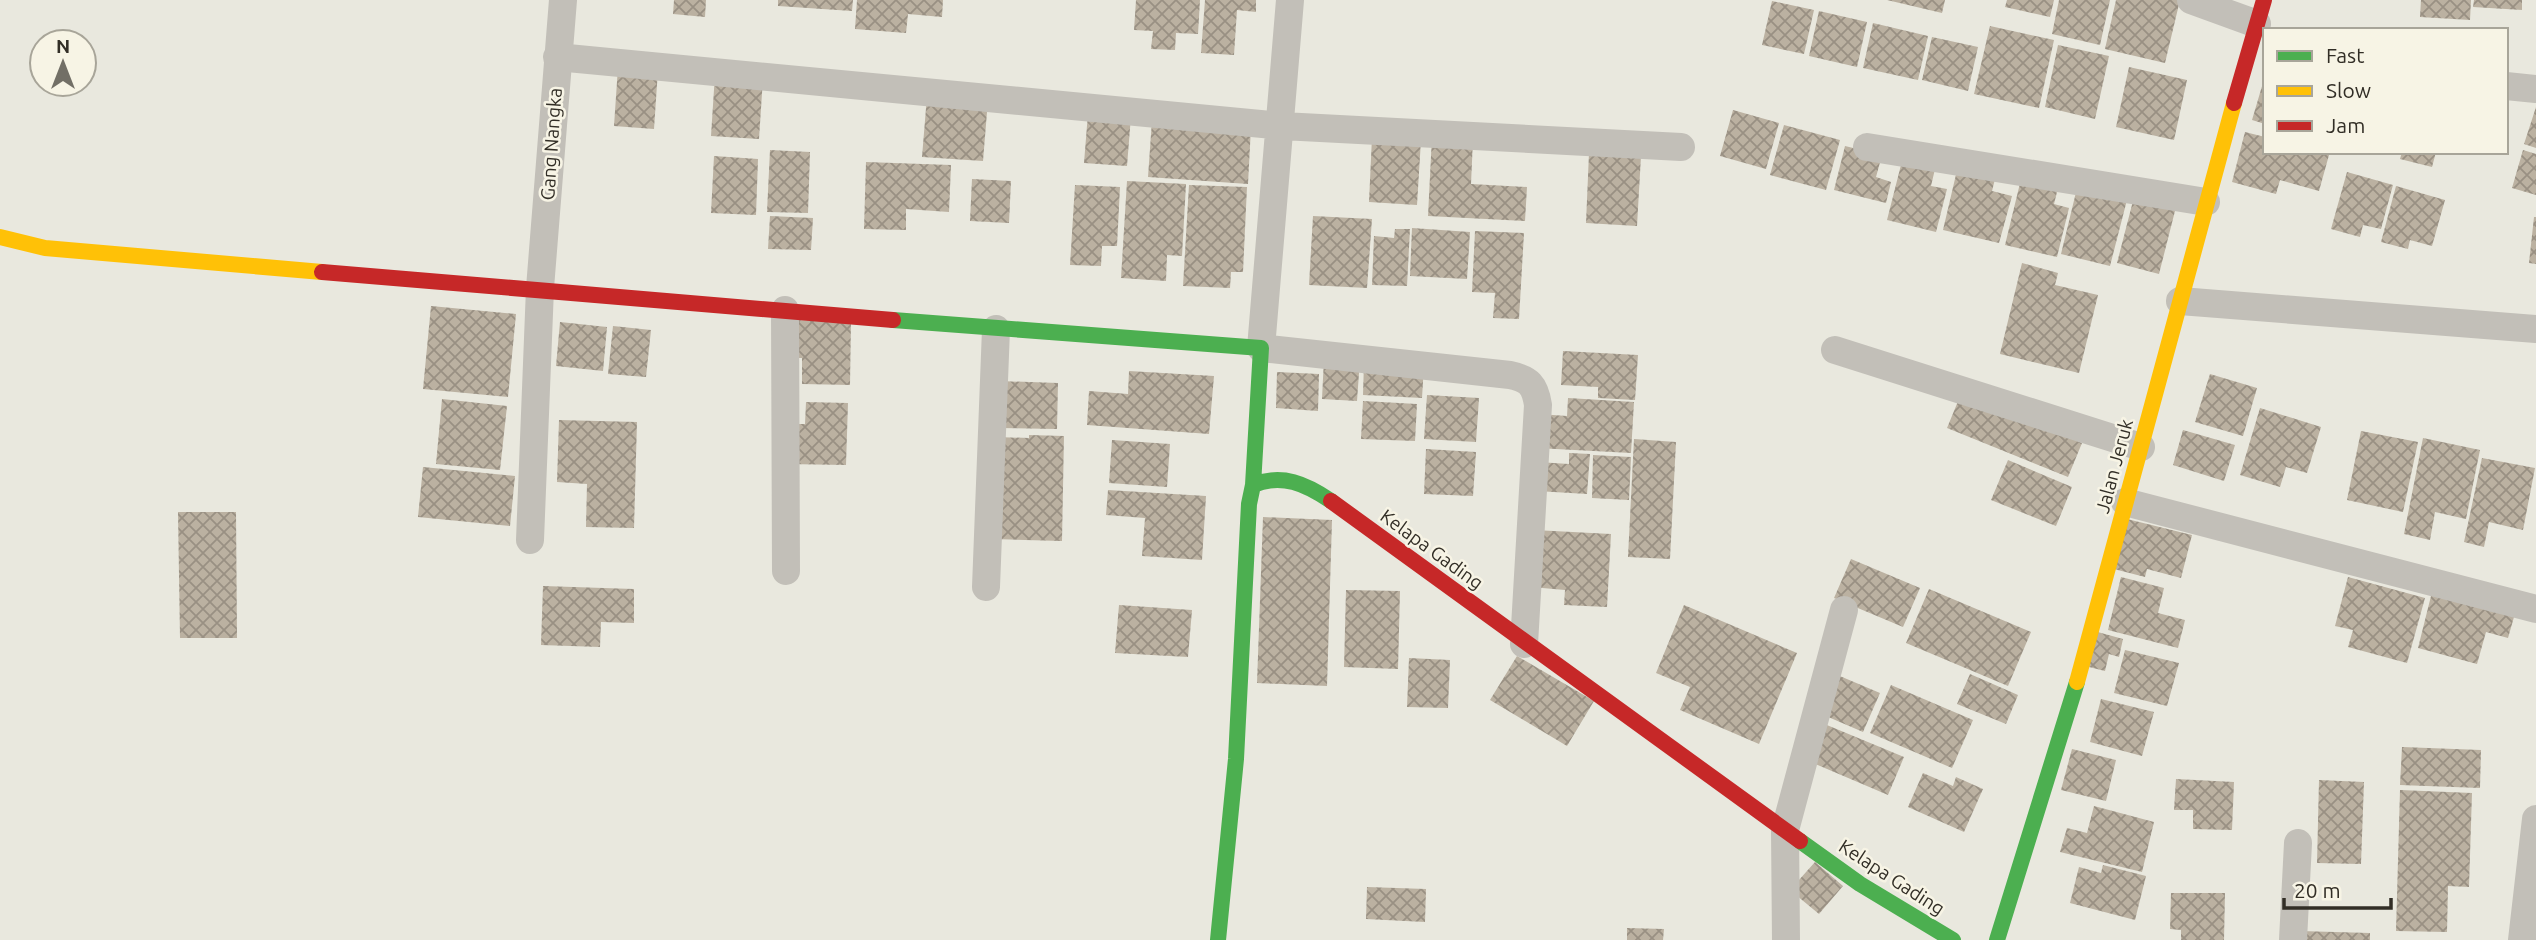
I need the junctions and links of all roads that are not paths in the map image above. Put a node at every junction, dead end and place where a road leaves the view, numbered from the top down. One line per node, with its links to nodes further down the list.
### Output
1 (563, 0): 5 (street, Gang Nangka)
2 (1290, 0): 9 (street)
3 (2191, 0): 4 (street)
4 (2261, 12): 6 (street, Jalan Jeruk)
5 (557, 57): 9 (street); 14 (street, Gang Nangka)
6 (2256, 63): 12 (street, Jalan Jeruk)
7 (2508, 86): 8 (street)
8 (2536, 89)
9 (1282, 126): 11 (street); 19 (street)
10 (1867, 147): 12 (street)
11 (1681, 148)
12 (2206, 202): 15 (street, Jalan Jeruk)
13 (0, 237): 14 (street)
14 (540, 288): 16 (street); 24 (street, Gang Nangka)
15 (2180, 301): 18 (street); 21 (street, Jalan Jeruk)
16 (785, 310): 17 (street); 25 (street)
17 (996, 329): 19 (street); 26 (street)
18 (2536, 329)
19 (1261, 348): 22 (street); 29 (street)
20 (1835, 350): 21 (street)
21 (2141, 447): 23 (street, Jalan Jeruk)
22 (1253, 485): 29 (street, Kelapa Gading); 33 (street)
23 (2125, 502): 27 (street); 36 (street, Jalan Jeruk)
24 (530, 540)
25 (786, 571)
26 (986, 587)
27 (2536, 609)
28 (1844, 610): 31 (street)
29 (1524, 644): 31 (street, Kelapa Gading)
30 (2536, 819): 38 (street)
31 (1785, 830): 34 (street); 35 (street, Kelapa Gading)
32 (2298, 843): 37 (street)
33 (1218, 940)
34 (1786, 940)
35 (1953, 940)
36 (1997, 940)
37 (2293, 940)
38 (2522, 940)

